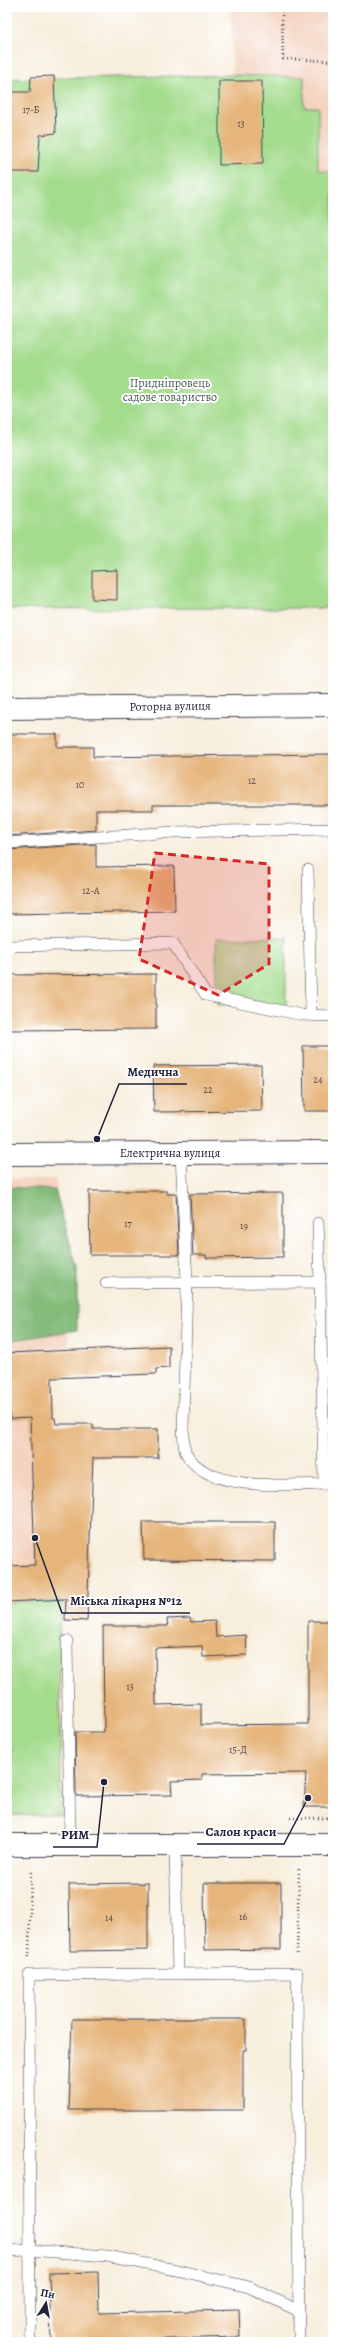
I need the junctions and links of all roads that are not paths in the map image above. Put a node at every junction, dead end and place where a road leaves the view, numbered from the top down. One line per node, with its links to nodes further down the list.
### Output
1 (333, 705): 2 (street, Роторна вулиця)
2 (7, 708)
3 (333, 829): 4 (lane)
4 (7, 843)
5 (308, 870): 7 (lane)
6 (7, 946): 7 (lane)
7 (311, 1015): 8 (lane)
8 (333, 1016)
9 (333, 1152): 11 (street, Електрична вулиця)
10 (7, 1154): 11 (street, Електрична вулиця)
11 (181, 1154): 15 (lane)
12 (318, 1223): 13 (lane)
13 (320, 1282): 15 (lane); 16 (lane)
14 (106, 1283): 15 (lane)
15 (187, 1283): 16 (lane)
16 (328, 1484)
17 (68, 1641): 19 (lane)
18 (7, 1845): 19 (street)
19 (70, 1845): 21 (street)
20 (333, 1845): 21 (street)
21 (175, 1846): 22 (lane)
22 (178, 1973): 23 (lane); 25 (lane)
23 (29, 2250): 24 (lane); 25 (lane); 26 (lane)
24 (7, 2251)
25 (299, 2311): 27 (lane)
26 (30, 2342)
27 (299, 2342)

